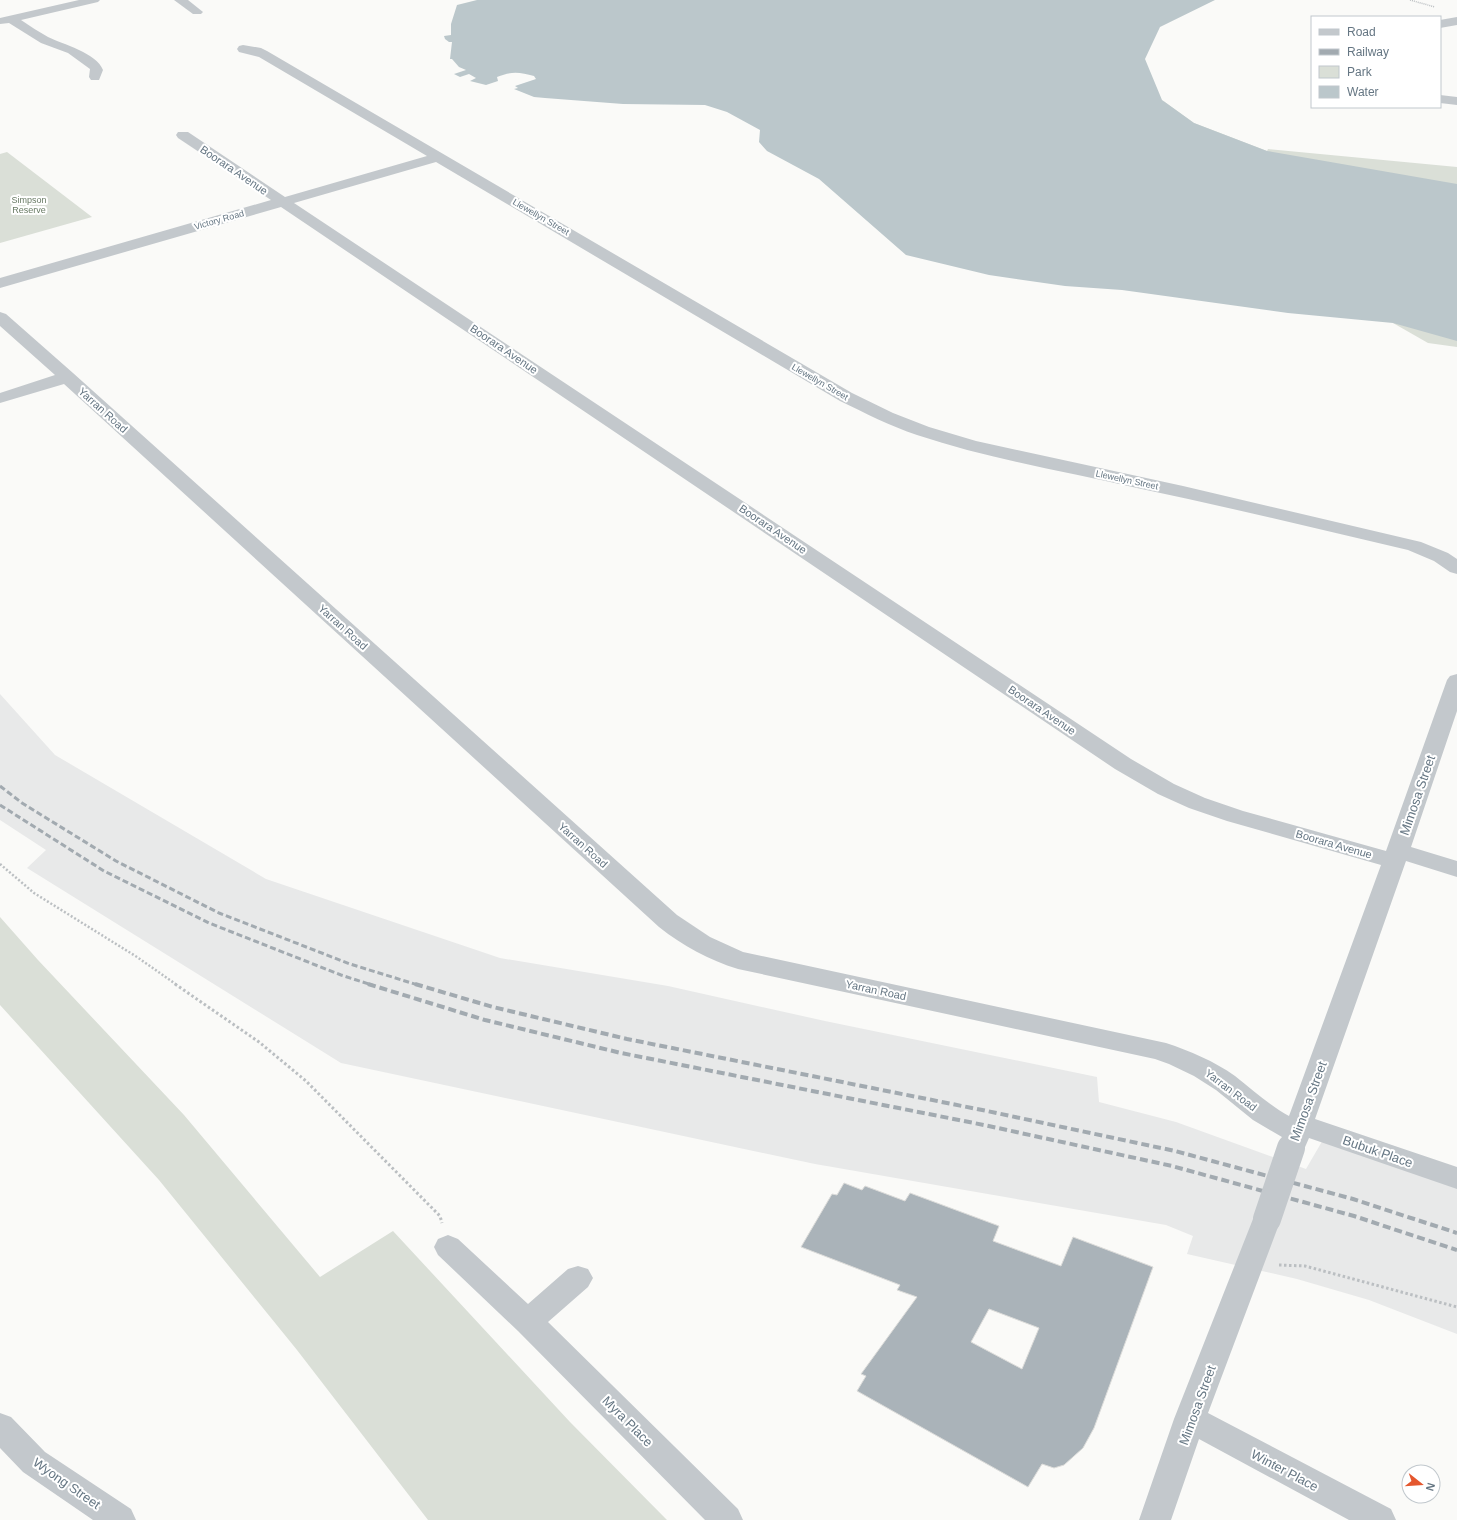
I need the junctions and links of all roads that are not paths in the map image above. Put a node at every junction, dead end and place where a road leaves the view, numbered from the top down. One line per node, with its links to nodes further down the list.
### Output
1 (94, 0): 4 (street)
2 (180, 0): 3 (street)
3 (197, 12)
4 (5, 20): 8 (street)
5 (1457, 22): 6 (street)
6 (1441, 24)
7 (243, 49): 12 (street, Llewellyn Street)
8 (95, 77)
9 (1441, 99): 10 (street)
10 (1457, 101)
11 (183, 135): 13 (street, Boorara Avenue)
12 (438, 157): 13 (street, Victory Road); 18 (street, Llewellyn Street)
13 (282, 202): 14 (street, Victory Road); 20 (street, Boorara Avenue)
14 (0, 283)
15 (0, 317): 16 (street, Yarran Road)
16 (67, 377): 17 (street); 22 (street, Yarran Road)
17 (0, 398)
18 (1457, 568)
19 (1457, 680): 20 (street, Mimosa Street)
20 (1396, 856): 21 (street, Boorara Avenue); 22 (street, Mimosa Street)
21 (1457, 869)
22 (1296, 1135): 23 (street, Bubuk Place); 27 (street, Mimosa Street, bridge)
23 (1457, 1178)
24 (448, 1247): 26 (street, Myra Place)
25 (578, 1278): 26 (street)
26 (528, 1322): 30 (street, Myra Place)
27 (1190, 1419): 31 (street, Mimosa Street); 32 (street, Winter Place)
28 (0, 1427): 29 (street, Wyong Street)
29 (120, 1520)
30 (727, 1520)
31 (1155, 1520)
32 (1380, 1520)

